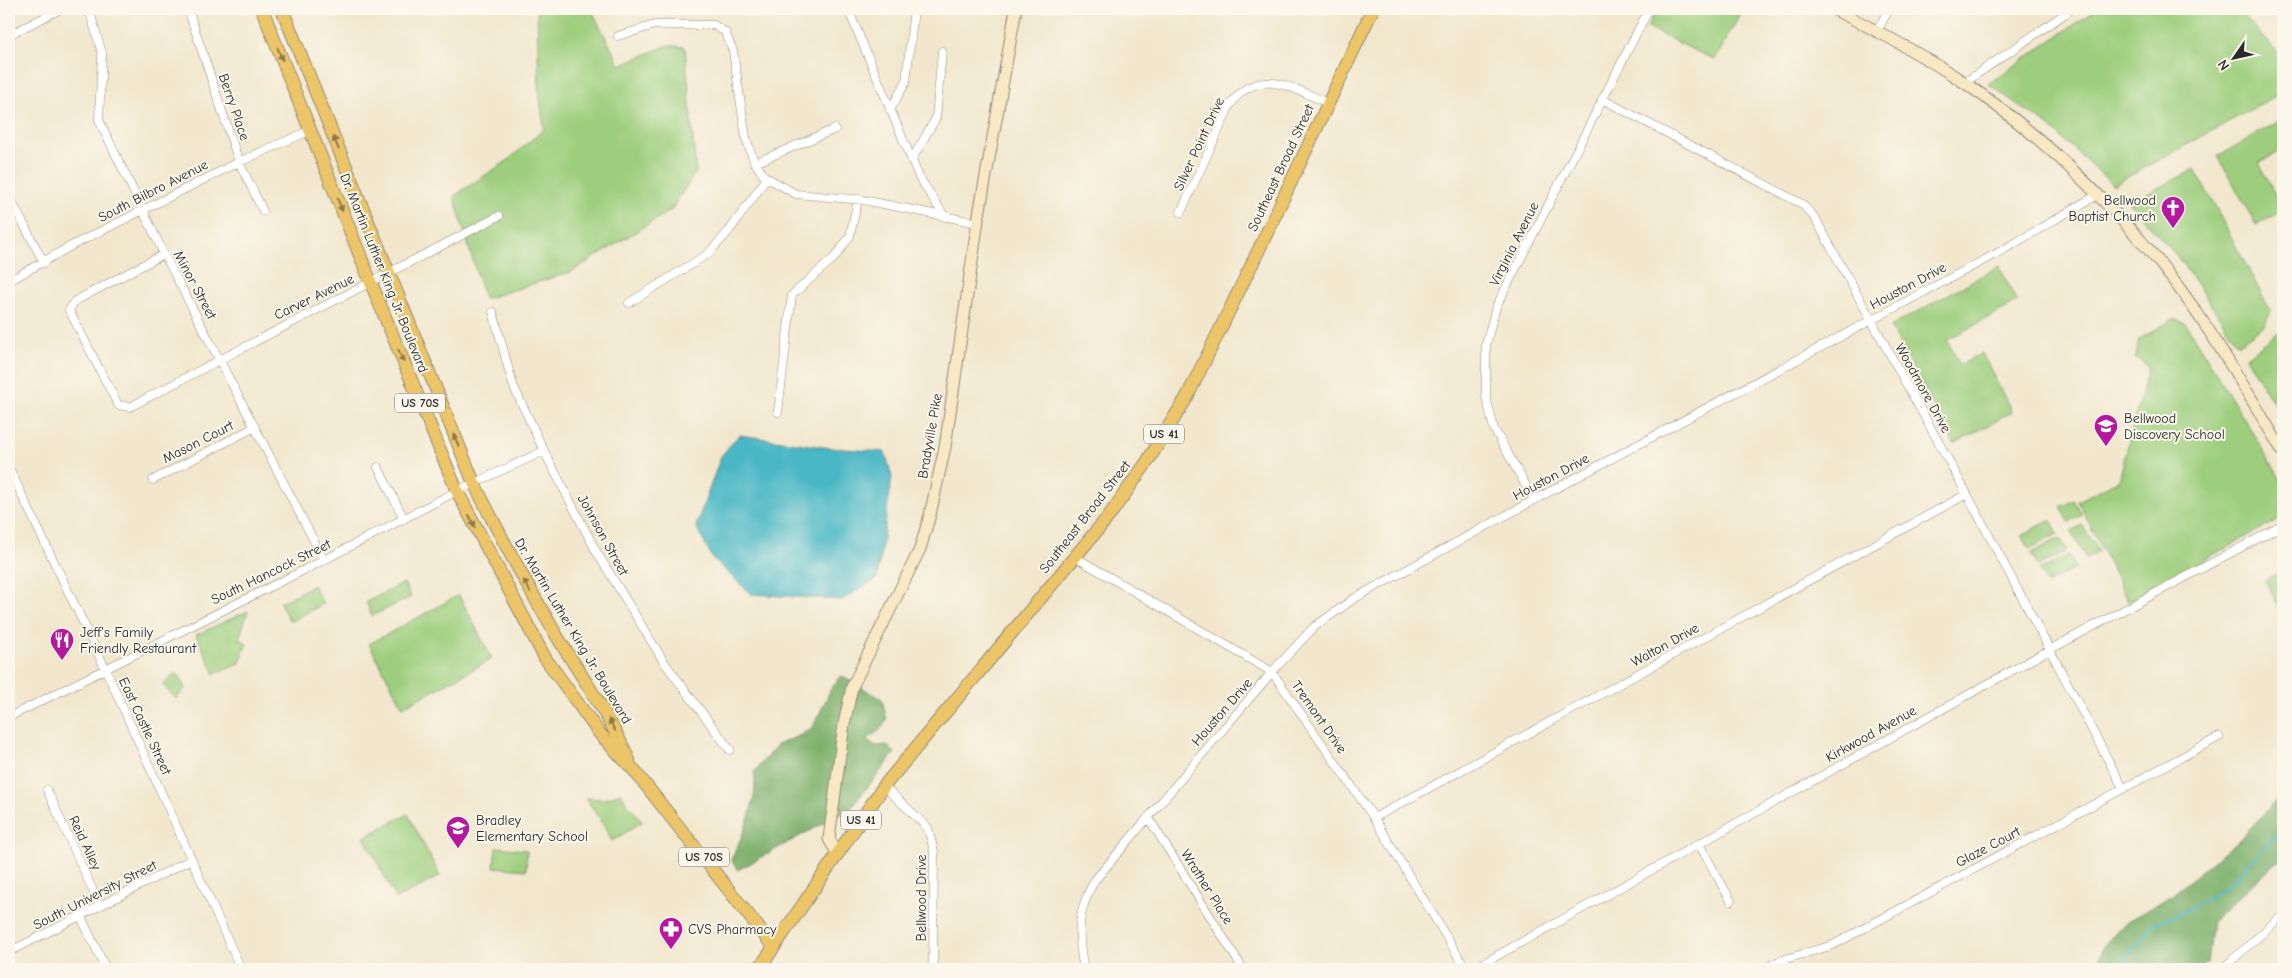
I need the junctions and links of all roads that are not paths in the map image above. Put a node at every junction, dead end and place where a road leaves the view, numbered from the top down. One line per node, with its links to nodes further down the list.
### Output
1 (61, 9): 15 (street)
2 (89, 9): 31 (street, Minor Street)
3 (188, 9): 25 (street, Berry Place)
4 (262, 9): 23 (main road, Dr. Martin Luther King Jr. Boulevard / US 70S, one-way to 23)
5 (282, 9): 39 (main road, Dr. Martin Luther King Jr. Boulevard / US 70S, one-way to 5)
6 (914, 9): 21 (street)
7 (1016, 9): 36 (main road, Bradyville Pike)
8 (1372, 9): 20 (main road, Southeast Broad Street / US 41)
9 (1649, 9): 19 (street, Virginia Avenue)
10 (1833, 9): 14 (main road)
11 (1889, 9): 14 (street)
12 (2072, 9): 18 (street)
13 (849, 10): 21 (street)
14 (1877, 31): 18 (main road)
15 (9, 35)
16 (618, 36): 26 (street)
17 (942, 51): 24 (street)
18 (1964, 83): 28 (main road)
19 (1602, 99): 44 (street, Woodmore Drive); 56 (street, Virginia Avenue)
20 (1327, 103): 33 (street, Silver Point Drive); 59 (main road, Southeast Broad Street / US 41)
21 (890, 110): 24 (street)
22 (836, 129): 26 (street)
23 (311, 130): 25 (street, South Bilbro Avenue); 41 (main road, Dr. Martin Luther King Jr. Boulevard / US 70S, one-way to 41)
24 (912, 159): 35 (street)
25 (239, 162): 31 (street, South Bilbro Avenue); 32 (street, Berry Place)
26 (755, 163): 27 (street)
27 (766, 178): 30 (street); 42 (street)
28 (2097, 195): 44 (street, Houston Drive); 49 (main road)
29 (9, 196): 38 (street)
30 (858, 199): 35 (street); 46 (street)
31 (142, 211): 37 (street, Minor Street); 38 (street, South Bilbro Avenue)
32 (263, 211)
33 (1181, 212)
34 (499, 216): 39 (street, Carver Avenue)
35 (945, 217): 36 (street)
36 (978, 223): 74 (main road, Bradyville Pike)
37 (164, 254): 45 (street, Minor Street); 45 (street, Carver Avenue)
38 (44, 263): 40 (street, South Bilbro Avenue)
39 (389, 274): 41 (street, Carver Avenue); 53 (main road, Dr. Martin Luther King Jr. Boulevard / US 70S, one-way to 39)
40 (9, 281)
41 (371, 283): 45 (street, Carver Avenue); 54 (main road, Dr. Martin Luther King Jr. Boulevard / US 70S, one-way to 54)
42 (629, 303)
43 (493, 312): 48 (street, Johnson Street)
44 (1871, 319): 55 (street, Woodmore Drive); 56 (street, Houston Drive)
45 (219, 360): 47 (street, Minor Street)
46 (778, 412)
47 (255, 427): 52 (street, Mason Court); 60 (street, Minor Street)
48 (544, 450): 53 (street, South Hancock Street); 66 (street, Johnson Street)
49 (2283, 452)
50 (378, 467): 57 (street)
51 (9, 468): 62 (street, East Castle Street)
52 (153, 480)
53 (474, 483): 54 (street, South Hancock Street); 67 (main road, Dr. Martin Luther King Jr. Boulevard / US 70S, one-way to 53)
54 (458, 491): 57 (street, South Hancock Street); 67 (main road, Dr. Martin Luther King Jr. Boulevard / US 70S, one-way to 67)
55 (1967, 494): 61 (street, Woodmore Drive); 72 (street, Walton Drive)
56 (1534, 500): 63 (street, Houston Drive)
57 (404, 519): 60 (street, South Hancock Street)
58 (2283, 525): 61 (street, Kirkwood Avenue)
59 (1075, 557): 63 (street, Tremont Drive); 68 (main road, Southeast Broad Street / US 41)
60 (324, 560): 62 (street, South Hancock Street)
61 (2049, 650): 69 (street, Woodmore Drive); 73 (street, Kirkwood Avenue)
62 (105, 668): 64 (street, South Hancock Street); 75 (street, East Castle Street)
63 (1272, 672): 71 (street, Houston Drive); 72 (street, Tremont Drive)
64 (9, 717)
65 (2219, 737): 69 (street, Glaze Court)
66 (730, 750)
67 (633, 769): 81 (main road, Dr. Martin Luther King Jr. Boulevard / US 70S)
68 (884, 786): 74 (main road, Southeast Broad Street / US 41); 86 (street, Bellwood Drive)
69 (2123, 788): 91 (street, Glaze Court)
70 (47, 790): 77 (street, Reid Alley)
71 (1148, 817): 87 (street, Houston Drive); 88 (street, Wrather Place)
72 (1374, 818): 89 (street, Tremont Drive)
73 (1699, 844): 76 (street); 90 (street, Kirkwood Avenue)
74 (837, 853): 81 (main road, Southeast Broad Street / US 41)
75 (192, 859): 77 (street, South University Street); 84 (street, East Castle Street)
76 (1731, 901)
77 (100, 906): 79 (street, South University Street)
78 (2283, 915): 92 (street)
79 (81, 917): 82 (street, South University Street); 83 (street)
80 (9, 938): 82 (street)
81 (773, 946): 85 (main road, Southeast Broad Street / US 41)
82 (11, 951)
83 (106, 969)
84 (241, 969)
85 (759, 969)
86 (933, 969)
87 (1084, 969)
88 (1244, 969)
89 (1466, 969)
90 (1473, 969)
91 (1765, 969)
92 (2222, 969)

